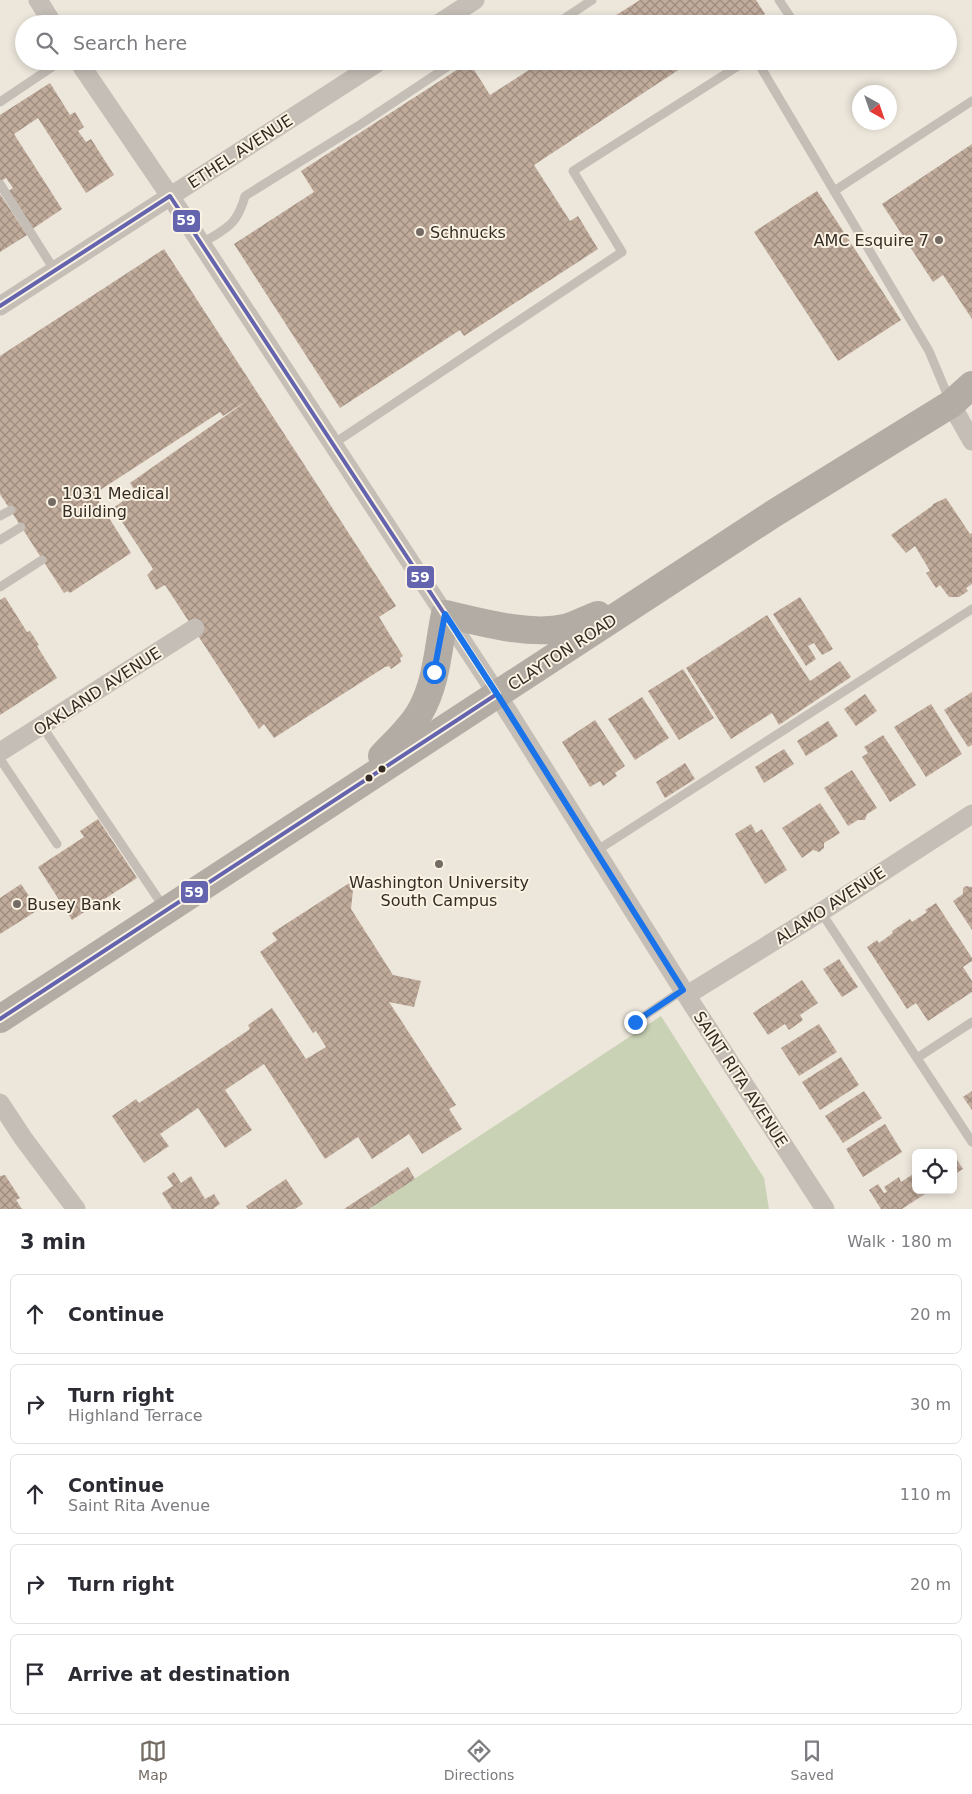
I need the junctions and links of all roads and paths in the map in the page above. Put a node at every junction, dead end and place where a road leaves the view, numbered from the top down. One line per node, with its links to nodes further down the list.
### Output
1 (38, 0): 5 (street)
2 (475, 0): 6 (street)
3 (592, 0): 7 (lane)
4 (780, 0): 8 (lane)
5 (47, 15)
6 (452, 15)
7 (570, 15)
8 (788, 15)
9 (48, 70): 16 (lane)
10 (84, 70): 19 (street, SAINT RITA AVENUE)
11 (366, 70): 19 (street, ETHEL AVENUE)
12 (443, 70): 20 (lane)
13 (732, 70): 26 (lane)
14 (762, 70): 18 (lane)
15 (972, 101): 18 (lane)
16 (0, 102)
17 (0, 184): 21 (lane)
18 (834, 192): 24 (lane)
19 (170, 196): 20 (street, SAINT RITA AVENUE); 21 (street, ETHEL AVENUE)
20 (201, 244): 26 (street, SAINT RITA AVENUE)
21 (55, 271): 22 (street, ETHEL AVENUE)
22 (0, 306)
23 (972, 385): 24 (main road, CLAYTON ROAD)
24 (961, 400): 25 (street); 33 (main road, CLAYTON ROAD)
25 (972, 441)
26 (333, 444): 35 (street, SAINT RITA AVENUE)
27 (10, 510): 28 (lane)
28 (0, 516)
29 (21, 527): 30 (lane)
30 (0, 540)
31 (42, 560): 32 (lane)
32 (0, 587)
33 (646, 597): 35 (main road); 37 (main road, CLAYTON ROAD)
34 (972, 609): 44 (lane)
35 (445, 614): 37 (street, SAINT RITA AVENUE); 41 (main road)
36 (195, 628): 38 (street, OAKLAND AVENUE)
37 (497, 694): 41 (main road, CLAYTON ROAD); 44 (street, SAINT RITA AVENUE)
38 (42, 726): 39 (street, OAKLAND AVENUE); 45 (lane)
39 (0, 752)
40 (0, 759): 43 (lane)
41 (343, 794): 45 (main road, CLAYTON ROAD)
42 (972, 814): 46 (street, ALAMO AVENUE)
43 (57, 844)
44 (596, 851): 47 (street, SAINT RITA AVENUE)
45 (166, 910): 48 (main road, CLAYTON ROAD)
46 (821, 912): 47 (street, ALAMO AVENUE); 51 (lane)
47 (685, 993): 49 (lane); 55 (street, SAINT RITA AVENUE)
48 (0, 1019)
49 (635, 1022)
50 (972, 1022): 51 (lane)
51 (917, 1058): 53 (lane)
52 (0, 1103): 54 (street)
53 (972, 1142)
54 (70, 1206)
55 (825, 1209)

